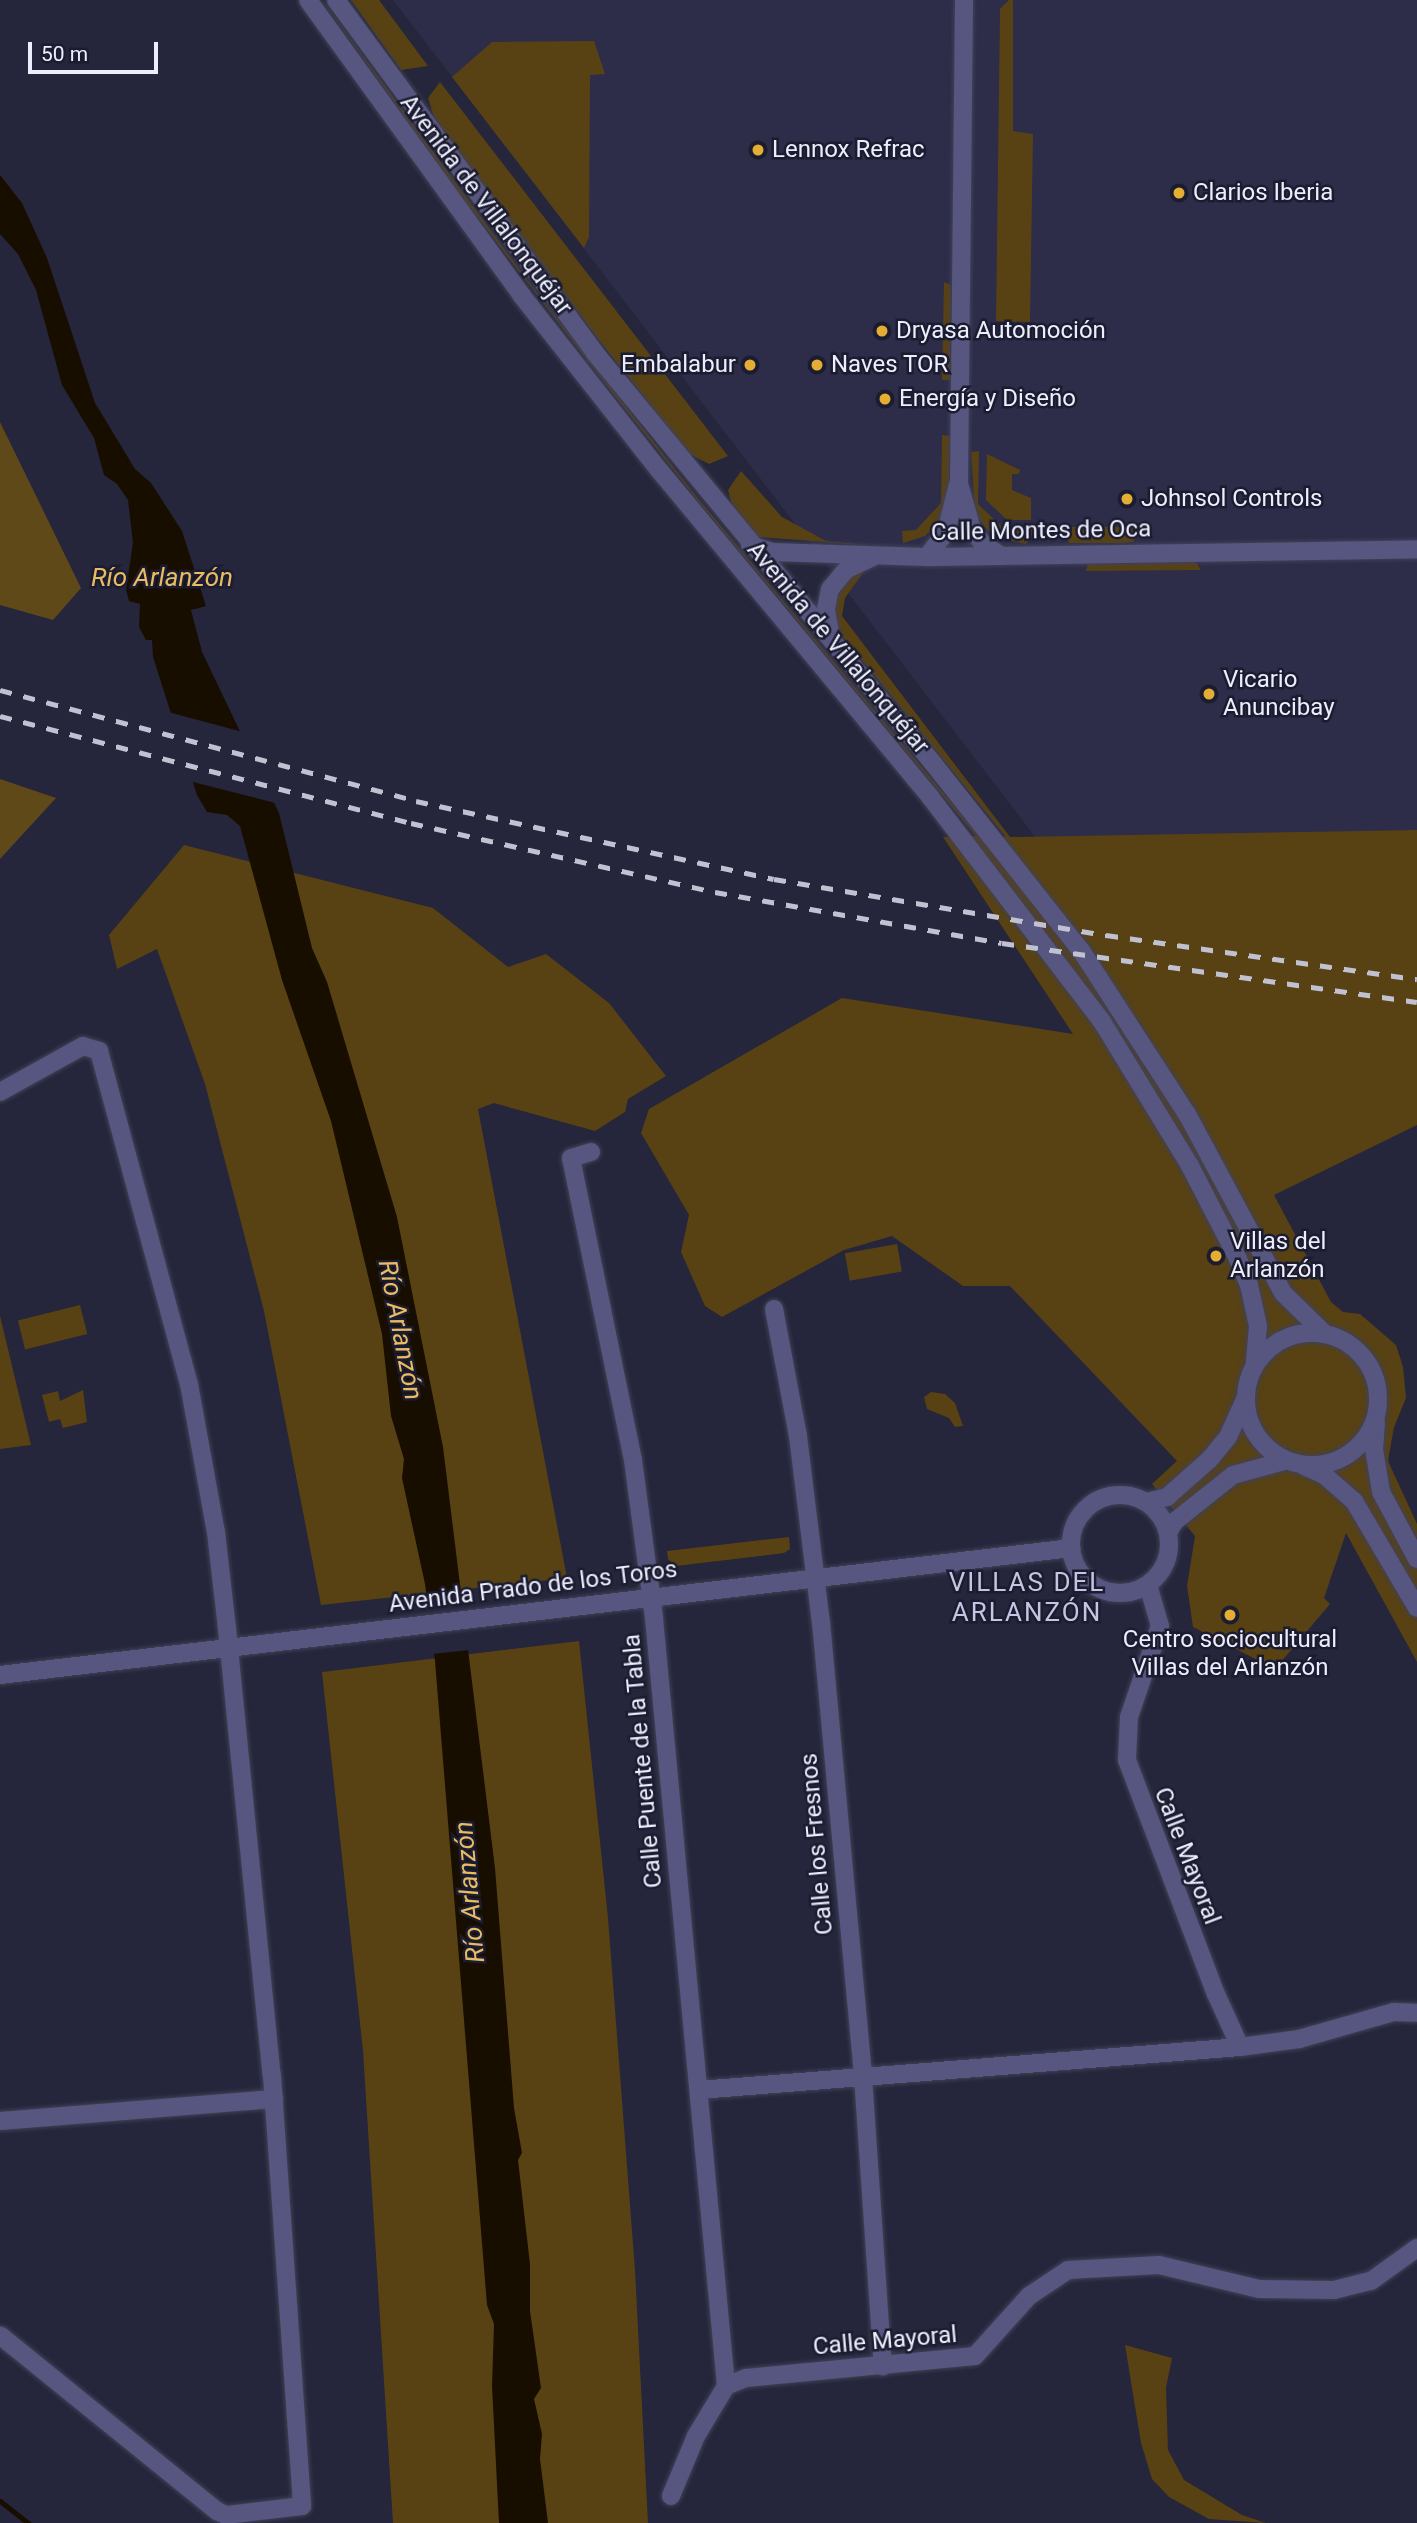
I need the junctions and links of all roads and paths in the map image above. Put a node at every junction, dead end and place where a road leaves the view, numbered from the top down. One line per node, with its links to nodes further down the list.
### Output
1 (308, 0): 15 (street, Avenida de Villalonquéjar)
2 (336, 0): 5 (street, Avenida de Villalonquéjar)
3 (964, 0): 4 (street)
4 (959, 480): 8 (street); 9 (street)
5 (750, 545): 7 (street, Calle Montes de Oca); 10 (street, Avenida de Villalonquéjar)
6 (1417, 549): 8 (street, Calle Montes de Oca)
7 (875, 556): 9 (street, Calle Montes de Oca); 10 (street, Calle Montes de Oca)
8 (1001, 556): 9 (street, Calle Montes de Oca)
9 (927, 557)
10 (833, 645): 14 (street, Avenida de Villalonquéjar)
11 (0, 1092): 27 (street)
12 (591, 1152): 25 (street, Calle Puente de la Tabla)
13 (757, 1322): 23 (street, Calle los Fresnos)
14 (1325, 1334): 15 (street); 17 (street)
15 (1255, 1364): 16 (street)
16 (1245, 1399): 18 (street); 19 (street)
17 (1377, 1413): 18 (street); 22 (street)
18 (1293, 1463): 20 (street); 26 (street)
19 (1146, 1502): 20 (street); 21 (street)
20 (1168, 1533): 24 (street)
21 (1072, 1548): 23 (street, Avenida Prado de los Toros); 24 (street)
22 (1417, 1559)
23 (815, 1578): 25 (street, Avenida Prado de los Toros); 31 (street, Calle los Fresnos)
24 (1148, 1585): 30 (street, Calle Mayoral)
25 (651, 1597): 27 (street, Avenida Prado de los Toros); 32 (street, Calle Puente de la Tabla)
26 (1417, 1608)
27 (229, 1648): 28 (street, Avenida Prado de los Toros); 33 (street)
28 (0, 1675)
29 (1417, 2013): 30 (street)
30 (1240, 2047): 31 (street)
31 (863, 2076): 32 (street); 37 (street, Calle los Fresnos)
32 (699, 2090): 38 (street, Calle Puente de la Tabla)
33 (274, 2099): 34 (street); 36 (street)
34 (0, 2121)
35 (1417, 2248): 37 (street, Calle Mayoral)
36 (0, 2335)
37 (883, 2366): 38 (street, Calle Mayoral)
38 (726, 2386): 39 (street)
39 (671, 2497)

